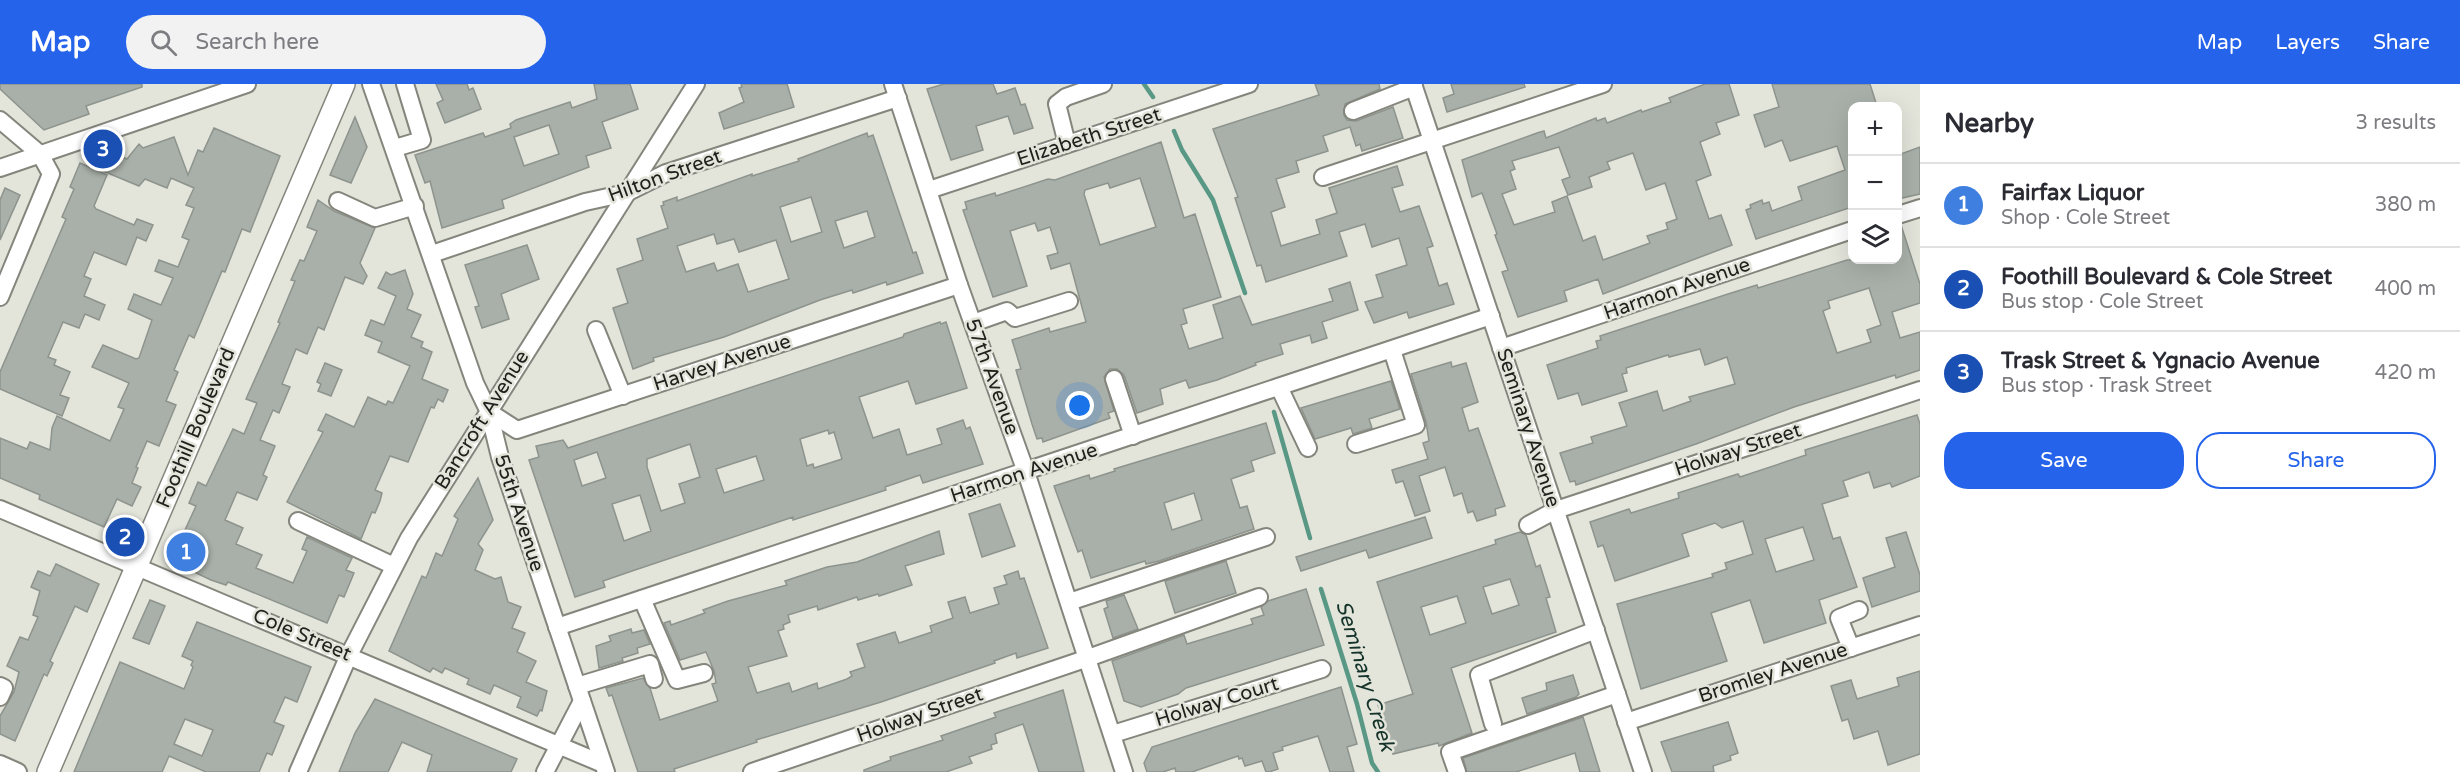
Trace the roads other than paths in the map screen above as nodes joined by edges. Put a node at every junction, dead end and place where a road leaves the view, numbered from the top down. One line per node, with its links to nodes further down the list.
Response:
1 (247, 84): 16 (street)
2 (344, 84): 50 (main road, Foothill Boulevard)
3 (371, 84): 15 (street, 55th Avenue)
4 (405, 84): 15 (street)
5 (696, 84): 20 (street, Bancroft Avenue)
6 (1103, 84): 14 (street)
7 (1249, 84): 14 (street, Elizabeth Street)
8 (1603, 84): 13 (street)
9 (1414, 86): 11 (street); 13 (street, Seminary Avenue)
10 (896, 91): 19 (street, 57th Avenue); 20 (street, Hilton Street)
11 (1353, 111)
12 (0, 120): 16 (street)
13 (1432, 140): 18 (street); 30 (street, Seminary Avenue)
14 (1067, 144): 19 (street, Elizabeth Street)
15 (394, 148): 22 (street, 55th Avenue)
16 (40, 154): 17 (street); 28 (street)
17 (0, 168)
18 (1323, 177)
19 (929, 190): 27 (street, 57th Avenue)
20 (626, 193): 26 (street, Hilton Street); 39 (street, Bancroft Avenue)
21 (338, 201): 22 (street)
22 (415, 206): 26 (street, 55th Avenue)
23 (1920, 208): 24 (street)
24 (1902, 214)
25 (1848, 231): 33 (street, Harmon Avenue)
26 (432, 254): 39 (street, 55th Avenue)
27 (959, 285): 31 (street, 57th Avenue); 38 (street, Harvey Avenue)
28 (0, 297)
29 (1069, 301): 31 (street)
30 (1491, 316): 33 (street, Seminary Avenue); 34 (street, Harmon Avenue)
31 (973, 323): 43 (street, 57th Avenue)
32 (597, 330): 38 (street)
33 (1502, 348): 45 (street, Seminary Avenue)
34 (1392, 350): 36 (street, Harmon Avenue); 41 (street)
35 (1114, 379): 40 (street)
36 (1279, 387): 40 (street, Harmon Avenue); 42 (street)
37 (1920, 390): 45 (street, Holway Street)
38 (622, 396): 39 (street, Harvey Avenue)
39 (489, 412): 49 (street, Bancroft Avenue); 56 (street, 55th Avenue)
40 (1133, 436): 43 (street, Harmon Avenue)
41 (1356, 444)
42 (1308, 448)
43 (1026, 472): 52 (street, Harmon Avenue); 53 (street, 57th Avenue)
44 (0, 509): 50 (street, Cole Street)
45 (1556, 510): 47 (street, Holway Street); 57 (street, Seminary Avenue)
46 (298, 520): 49 (street)
47 (1528, 525)
48 (1266, 537): 53 (street)
49 (394, 566): 59 (street, Bancroft Avenue)
50 (136, 567): 59 (street, Cole Street); 75 (main road, Foothill Boulevard)
51 (1259, 597): 60 (street, Holway Street)
52 (642, 598): 56 (street, Harmon Avenue); 62 (street)
53 (1069, 602): 60 (street, 57th Avenue)
54 (1859, 610): 58 (street)
55 (1920, 625): 58 (street, Bromley Avenue)
56 (557, 627): 65 (street, 55th Avenue)
57 (1596, 630): 66 (street, Seminary Avenue); 69 (street)
58 (1851, 648): 68 (street, Bromley Avenue)
59 (349, 655): 71 (street, Cole Street); 76 (street, Bancroft Avenue)
60 (1088, 658): 70 (street, 57th Avenue); 78 (street, Holway Street)
61 (1322, 669): 70 (street, Holway Court)
62 (704, 672)
63 (654, 680): 65 (street)
64 (0, 686): 67 (street)
65 (579, 694): 71 (street); 73 (street, 55th Avenue)
66 (1617, 694): 68 (street, Seminary Avenue); 80 (street)
67 (0, 697)
68 (1626, 722): 81 (street, Seminary Avenue)
69 (1493, 724)
70 (1113, 734): 79 (street, 57th Avenue)
71 (557, 743): 73 (street, Cole Street); 77 (street)
72 (0, 764): 74 (street)
73 (604, 768)
74 (18, 772)
75 (48, 772)
76 (298, 772)
77 (545, 772)
78 (752, 772)
79 (1124, 772)
80 (1457, 772)
81 (1643, 772)

